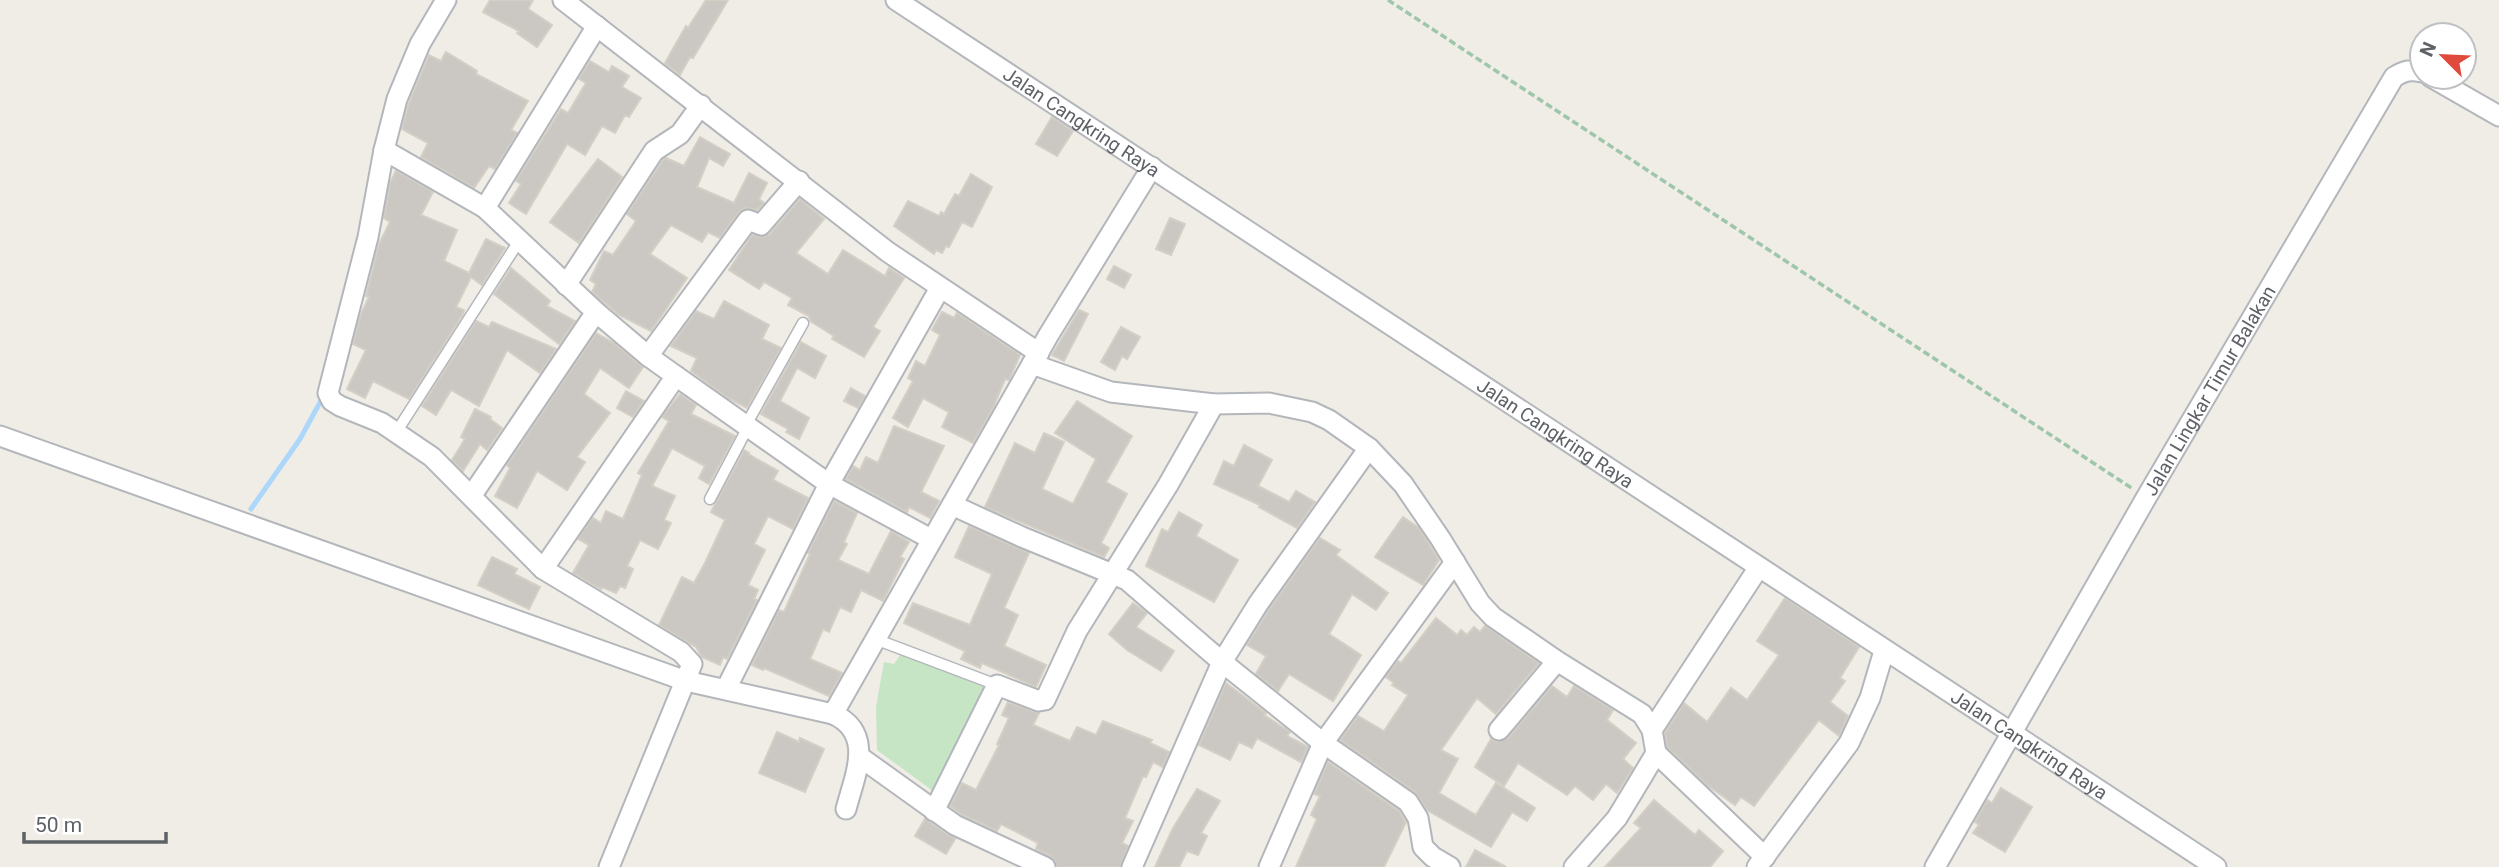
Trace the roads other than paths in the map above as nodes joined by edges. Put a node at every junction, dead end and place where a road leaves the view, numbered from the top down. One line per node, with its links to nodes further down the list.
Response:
1 (446, 0): 9 (street)
2 (564, 0): 4 (street)
3 (896, 0): 10 (street, Jalan Cangkring Raya)
4 (597, 26): 7 (street); 12 (street)
5 (2408, 71): 45 (street, Jalan Lingkar Timur Balakan)
6 (2455, 91): 8 (street)
7 (701, 104): 11 (street); 14 (street)
8 (2499, 116)
9 (384, 150): 12 (street); 23 (street)
10 (1152, 167): 19 (street); 32 (street, Jalan Cangkring Raya)
11 (799, 181): 15 (street); 18 (street)
12 (485, 208): 13 (street)
13 (519, 240): 14 (street); 23 (lane)
14 (566, 285): 16 (street)
15 (940, 288): 19 (street); 26 (street)
16 (596, 312): 18 (street); 27 (street)
17 (803, 323): 22 (lane)
18 (648, 356): 20 (street)
19 (1035, 359): 21 (street); 29 (street)
20 (676, 376): 22 (street); 33 (street)
21 (1214, 404): 25 (street); 34 (street)
22 (747, 426): 26 (street); 28 (lane)
23 (397, 431): 27 (street)
24 (0, 436): 39 (street)
25 (1369, 448): 31 (street); 38 (street)
26 (829, 484): 30 (street); 41 (street)
27 (472, 495): 33 (street)
28 (710, 499)
29 (952, 505): 30 (street); 34 (street)
30 (931, 539): 35 (street)
31 (1455, 562): 37 (street); 46 (street)
32 (1759, 567): 36 (street, Jalan Cangkring Raya); 44 (street)
33 (543, 569): 39 (street)
34 (1111, 573): 38 (street); 40 (street)
35 (875, 639): 40 (lane); 42 (street)
36 (1884, 651): 45 (street, Jalan Cangkring Raya); 51 (street)
37 (1558, 661): 43 (street); 44 (street)
38 (1222, 662): 46 (street); 54 (street)
39 (686, 681): 41 (street); 52 (street)
40 (997, 685): 50 (street)
41 (726, 690): 42 (street)
42 (833, 714): 48 (street)
43 (1499, 730)
44 (1652, 730): 47 (street)
45 (2013, 734): 58 (street, Jalan Lingkar Timur Balakan); 59 (street, Jalan Cangkring Raya)
46 (1323, 743): 55 (street); 56 (street)
47 (1656, 753): 51 (street); 57 (street)
48 (860, 757): 49 (street); 50 (street)
49 (846, 809)
50 (934, 811): 53 (street)
51 (1761, 862)
52 (609, 867)
53 (1045, 867)
54 (1132, 867)
55 (1269, 867)
56 (1450, 867)
57 (1574, 867)
58 (1935, 867)
59 (2216, 867)

